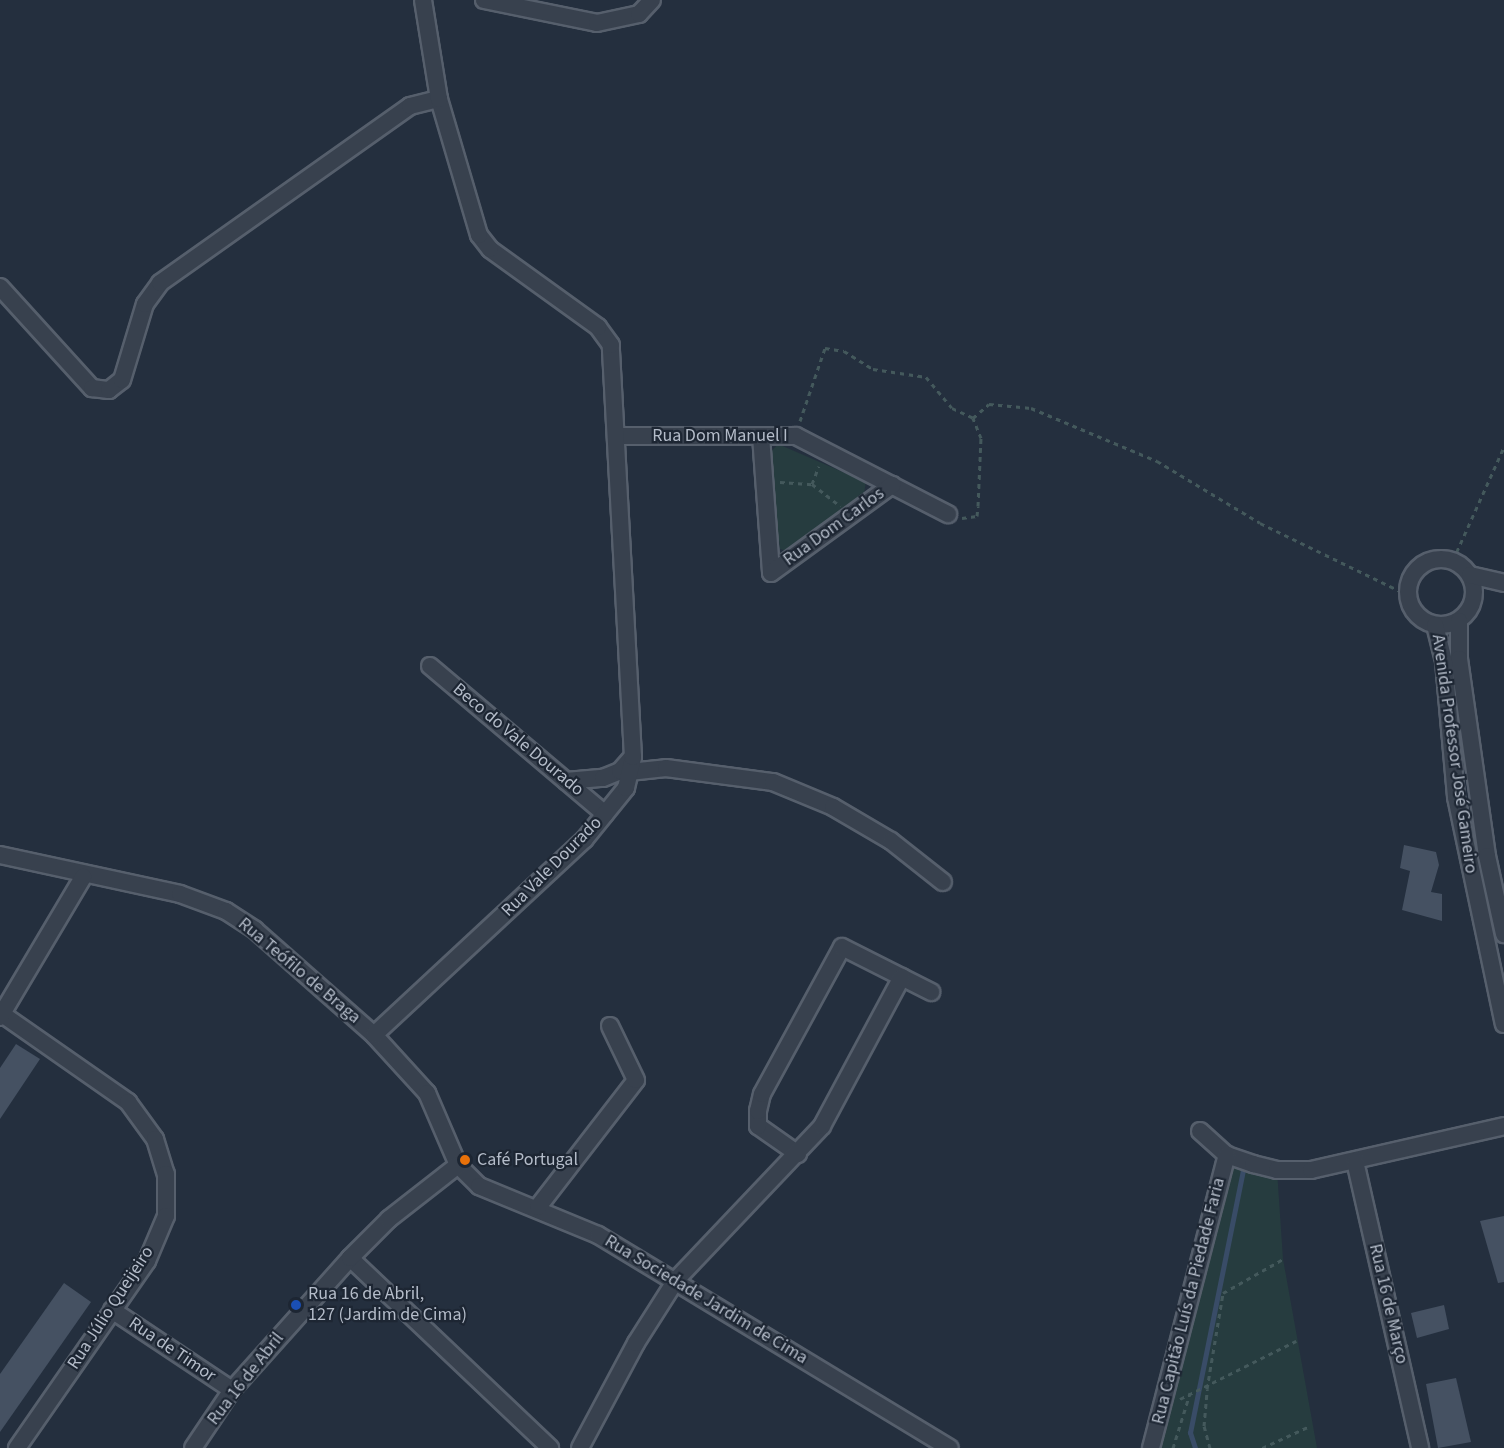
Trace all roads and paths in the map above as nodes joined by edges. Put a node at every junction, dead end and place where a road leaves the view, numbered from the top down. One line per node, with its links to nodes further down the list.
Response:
1 (423, 0): 4 (street, Rua Vale Dourado)
2 (484, 0): 3 (street)
3 (652, 0)
4 (439, 99): 5 (street); 7 (street, Rua Vale Dourado)
5 (0, 287)
6 (973, 417): 9 (path); 16 (path); 20 (path)
7 (618, 436): 8 (street, Rua Dom Manuel I); 25 (street, Rua Vale Dourado)
8 (761, 436): 9 (street, Rua Dom Manuel I); 14 (street, Rua Dom Carlos)
9 (792, 436): 14 (street, Rua Dom Manuel I)
10 (1504, 447): 17 (path)
11 (821, 462): 13 (path)
12 (773, 484): 13 (path)
13 (812, 484): 15 (path)
14 (892, 485): 16 (street, Rua Dom Manuel I)
15 (846, 511)
16 (948, 514)
17 (1453, 560): 18 (street); 20 (street)
18 (1470, 575): 19 (street); 21 (street)
19 (1504, 584): 21 (street)
20 (1408, 595): 23 (street, Avenida Professor José Gameiro)
21 (1473, 601): 22 (street, Avenida Professor José Gameiro)
22 (1459, 621): 23 (street, Avenida Professor José Gameiro); 31 (street, Avenida Professor José Gameiro)
23 (1435, 625): 35 (street, Avenida Professor José Gameiro)
24 (430, 666): 26 (street, Beco do Vale Dourado)
25 (631, 764): 26 (street); 27 (street, Rua Vale Dourado); 30 (street)
26 (566, 781): 27 (street, Beco do Vale Dourado)
27 (605, 814): 37 (street, Rua Vale Dourado)
28 (0, 855): 29 (street, Rua Teófilo de Braga)
29 (83, 877): 34 (street); 37 (street, Rua Teófilo de Braga)
30 (943, 882)
31 (1504, 934)
32 (902, 976): 33 (street); 40 (street); 40 (street)
33 (931, 992)
34 (1, 1015): 48 (street, Rua Júlio Queijeiro)
35 (1504, 1024)
36 (610, 1026): 44 (street)
37 (374, 1035): 43 (street, Rua Teófilo de Braga)
38 (1504, 1126): 42 (street)
39 (1200, 1131): 41 (street)
40 (798, 1154): 47 (street)
41 (1227, 1155): 42 (street); 58 (street, Rua Capitão Luís da Piedade Faria)
42 (1355, 1161): 62 (street, Rua 16 de Março)
43 (458, 1165): 44 (street, Rua Sociedade Jardim de Cima); 45 (street, Rua 16 de Abril)
44 (538, 1207): 47 (street, Rua Sociedade Jardim de Cima)
45 (350, 1258): 51 (street, Rua 16 de Abril); 55 (street)
46 (1283, 1259): 50 (path)
47 (676, 1280): 56 (street); 57 (street, Rua Sociedade Jardim de Cima)
48 (112, 1310): 51 (street, Rua de Timor); 53 (street, Rua Júlio Queijeiro)
49 (1296, 1341): 50 (path)
50 (1207, 1389): 59 (path); 60 (path)
51 (232, 1390): 54 (street, Rua 16 de Abril)
52 (1310, 1426): 61 (path)
53 (17, 1448)
54 (193, 1448)
55 (549, 1448)
56 (580, 1448)
57 (950, 1448)
58 (1151, 1448)
59 (1173, 1448)
60 (1210, 1448)
61 (1262, 1448)
62 (1420, 1448)

